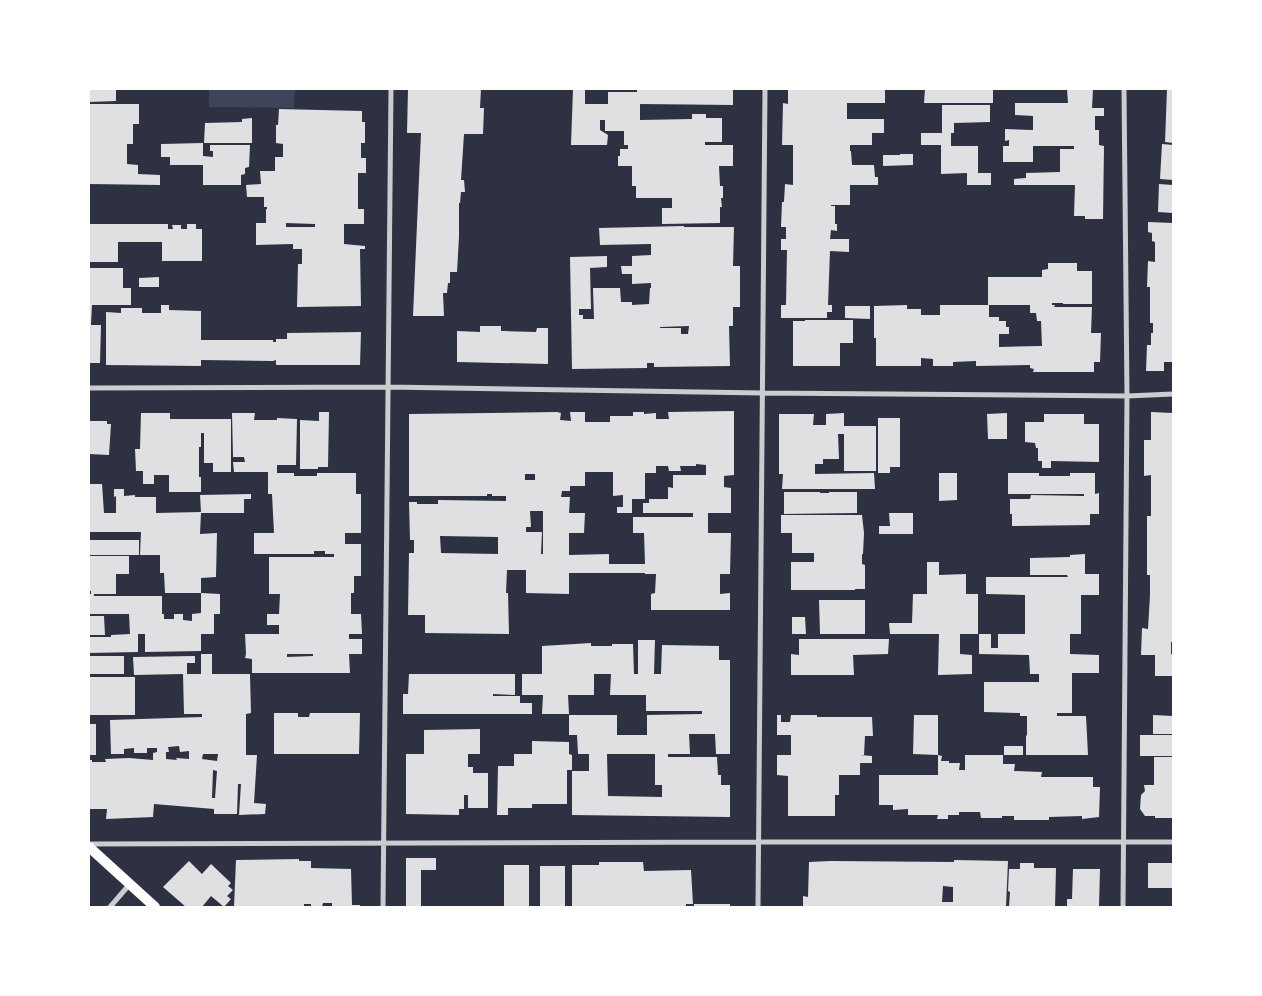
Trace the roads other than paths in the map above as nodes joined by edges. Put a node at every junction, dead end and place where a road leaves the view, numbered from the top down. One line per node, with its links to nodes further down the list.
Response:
1 (391, 89): 4 (street)
2 (765, 89): 6 (street)
3 (1124, 89): 8 (street)
4 (388, 387): 5 (street); 6 (street); 11 (street)
5 (89, 388)
6 (762, 393): 8 (street); 9 (street)
7 (1173, 394): 8 (street)
8 (1127, 396): 12 (street)
9 (759, 842): 11 (street); 12 (street); 18 (street)
10 (1173, 842): 12 (street)
11 (384, 843): 13 (street); 17 (street)
12 (1124, 843): 19 (street)
13 (89, 846): 14 (main road)
14 (129, 885): 15 (street); 16 (main road)
15 (110, 907)
16 (155, 907)
17 (384, 907)
18 (758, 907)
19 (1123, 907)

